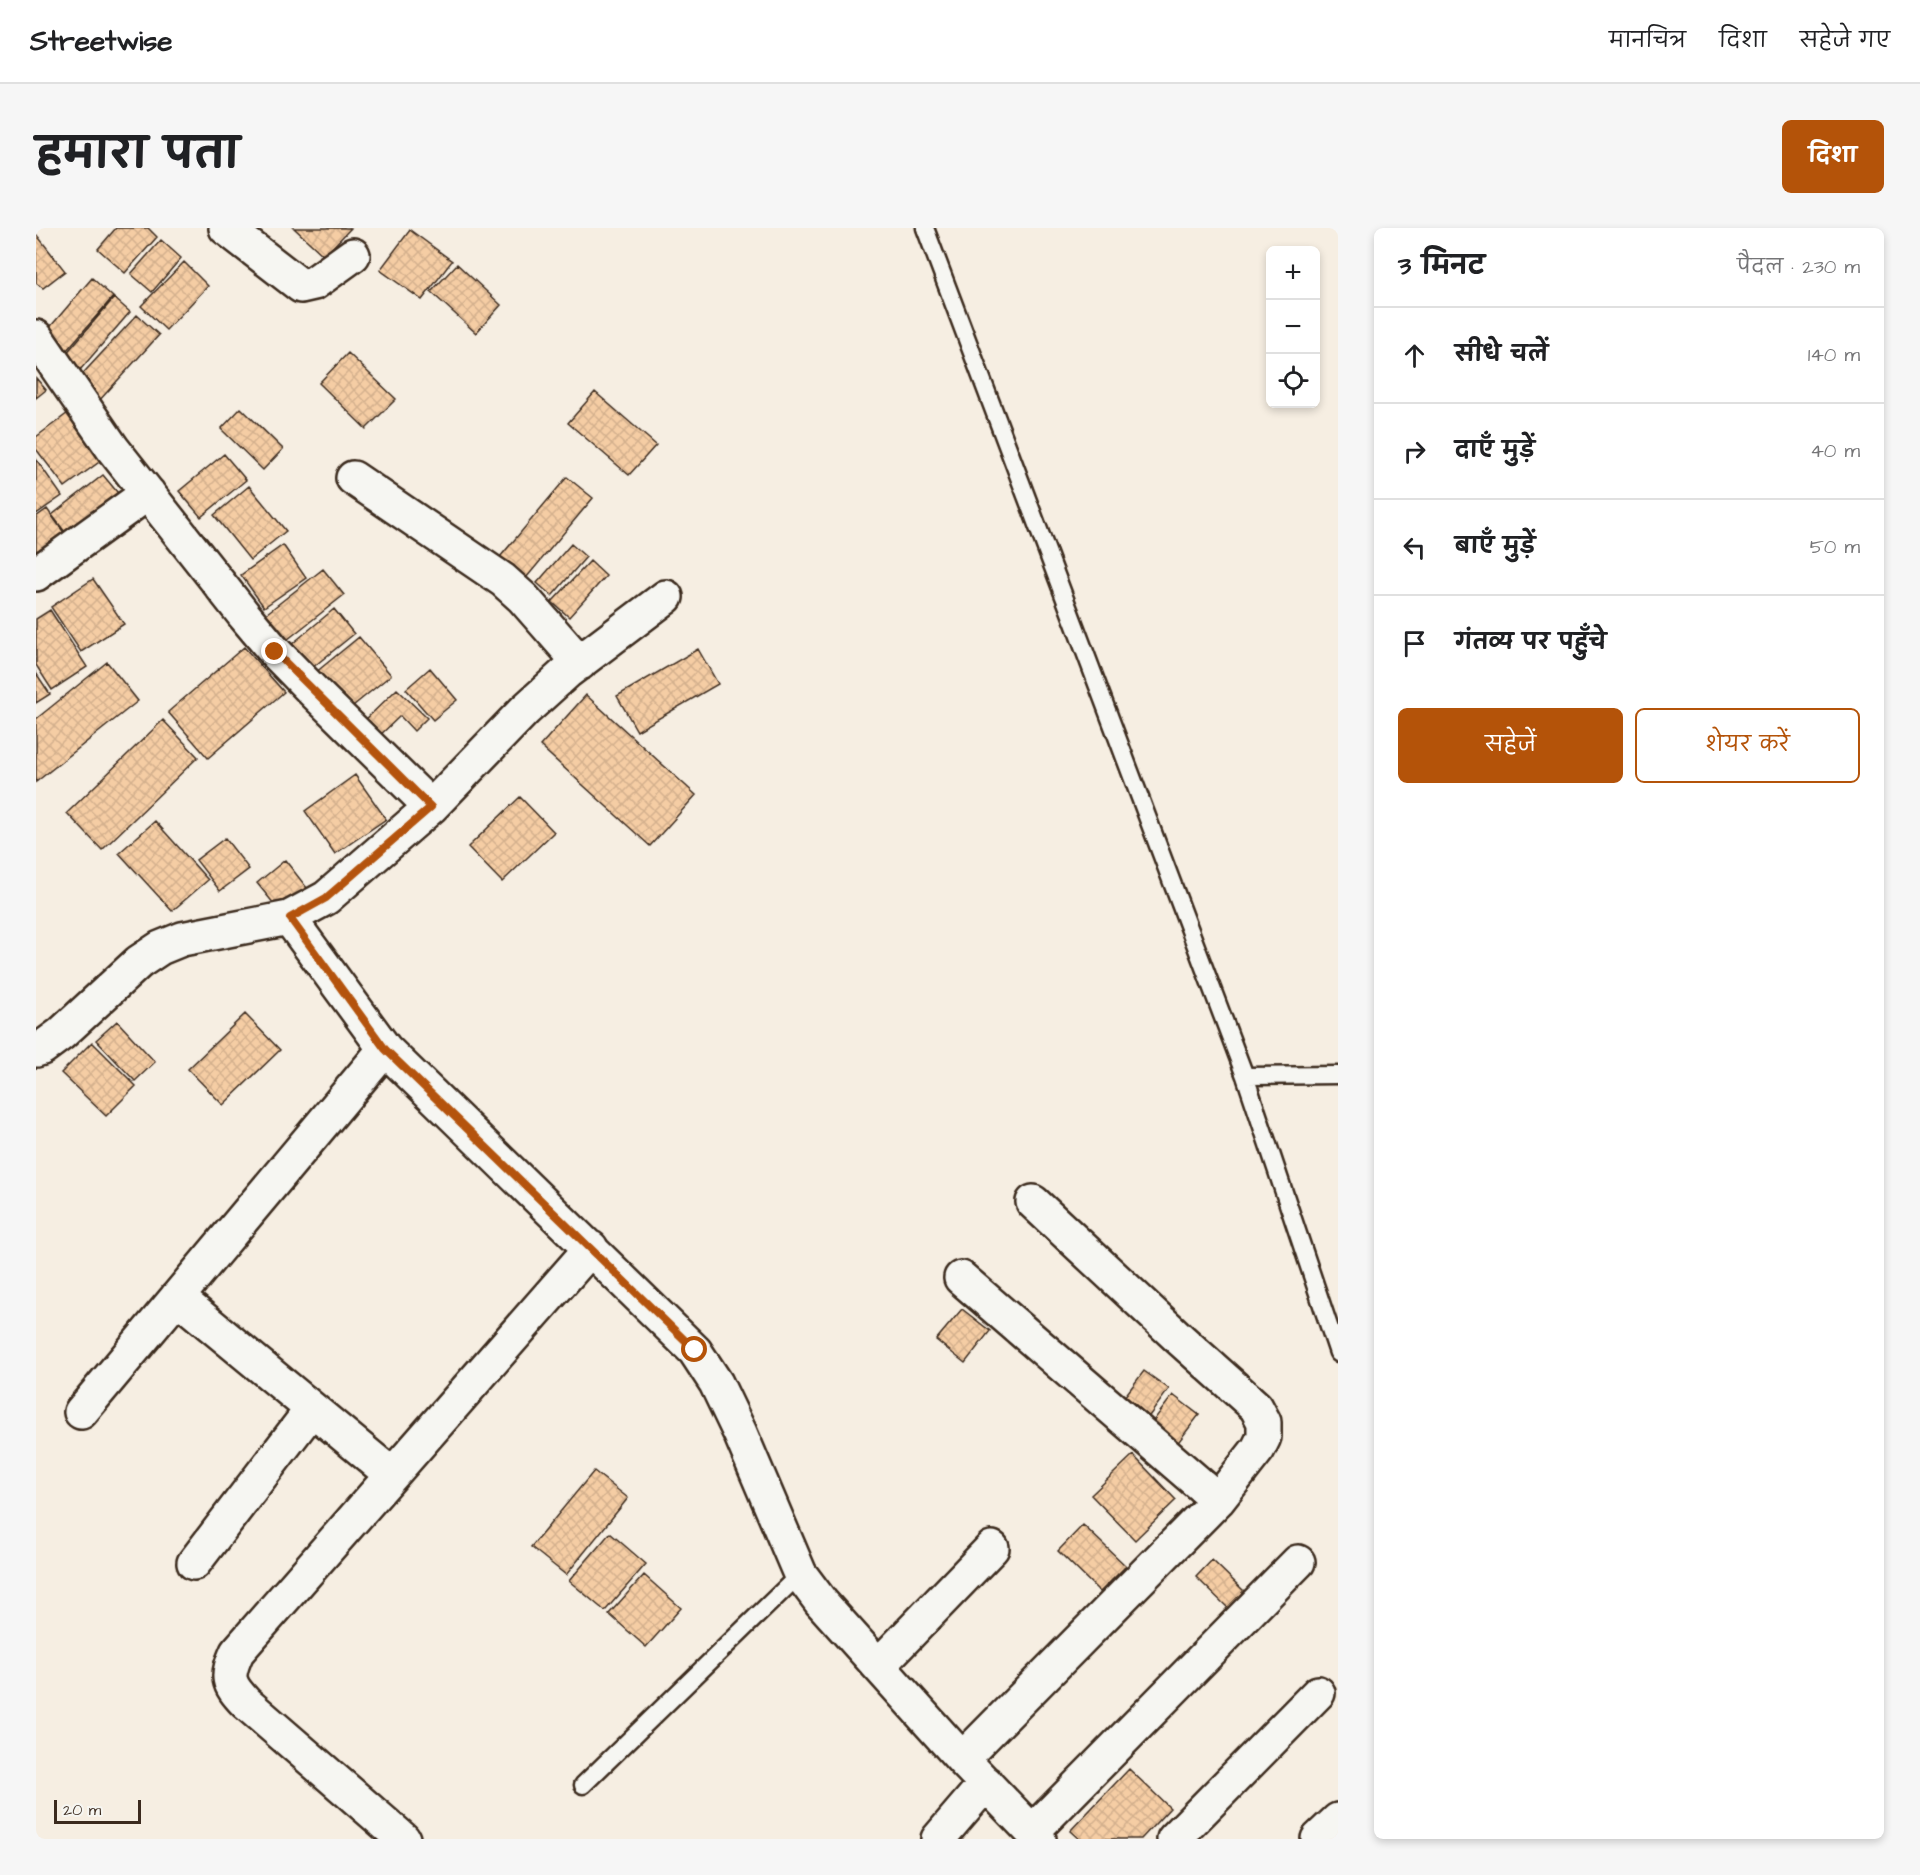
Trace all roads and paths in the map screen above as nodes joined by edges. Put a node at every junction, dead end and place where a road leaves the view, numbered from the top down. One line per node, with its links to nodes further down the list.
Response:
1 (226, 228): 3 (street)
2 (925, 228): 15 (lane)
3 (353, 255)
4 (36, 337): 6 (street)
5 (353, 478): 9 (street)
6 (148, 493): 7 (street); 10 (street)
7 (36, 574)
8 (666, 597): 9 (street)
9 (580, 663): 10 (street)
10 (431, 807): 11 (street)
11 (290, 918): 12 (street); 13 (street)
12 (385, 1049): 17 (street); 19 (street)
13 (36, 1050)
14 (1338, 1075): 15 (lane)
15 (1245, 1076): 20 (lane)
16 (1033, 1202): 24 (street)
17 (591, 1248): 23 (street); 28 (street)
18 (961, 1278): 24 (street)
19 (177, 1298): 21 (street); 22 (street)
20 (1338, 1353)
21 (312, 1409): 23 (street); 27 (street)
22 (81, 1412)
23 (392, 1476): 36 (street)
24 (1218, 1500): 31 (street)
25 (992, 1548): 29 (street)
26 (1298, 1562): 35 (street)
27 (194, 1563)
28 (800, 1574): 29 (street); 33 (lane)
29 (879, 1665): 31 (street)
30 (1318, 1693): 38 (street)
31 (962, 1759): 32 (street)
32 (986, 1783): 35 (street); 37 (street)
33 (583, 1785)
34 (1338, 1821): 39 (street)
35 (1035, 1835)
36 (403, 1839)
37 (938, 1839)
38 (1174, 1839)
39 (1318, 1839)

